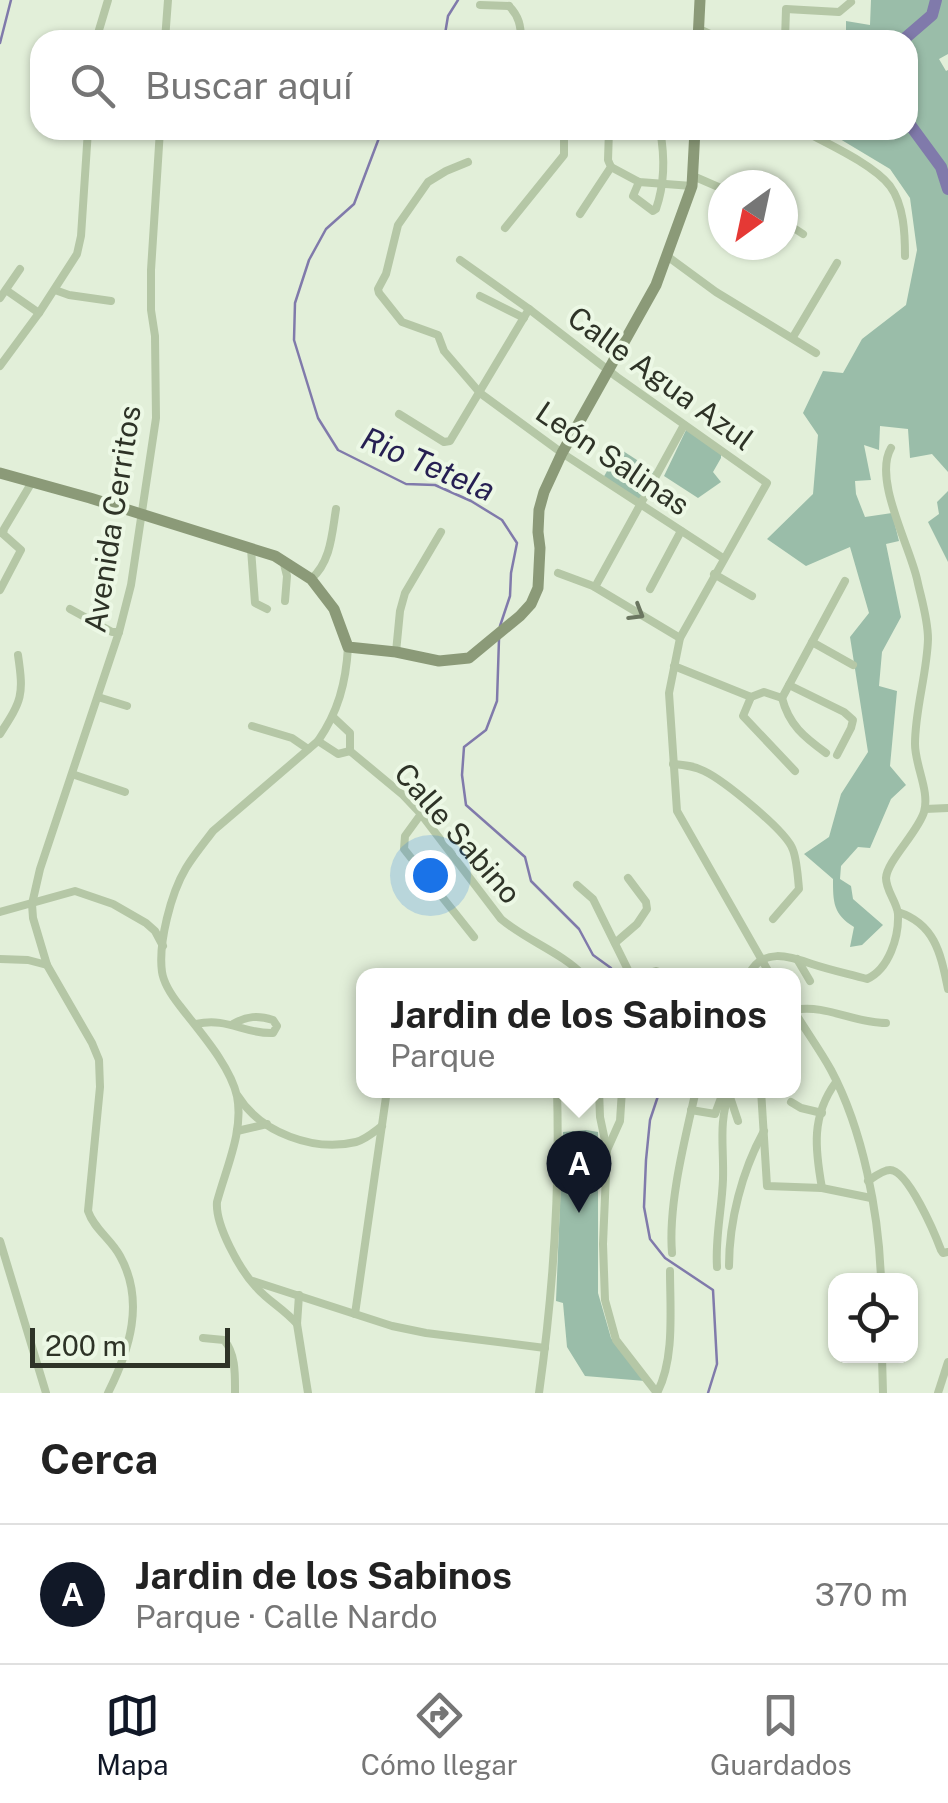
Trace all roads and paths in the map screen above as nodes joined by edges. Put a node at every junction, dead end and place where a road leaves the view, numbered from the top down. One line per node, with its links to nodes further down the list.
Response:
1 (108, 0): 7 (street)
2 (168, 0): 8 (street)
3 (700, 0): 10 (street)
4 (851, 2): 11 (street)
5 (511, 3): 6 (street); 9 (street)
6 (480, 5)
7 (99, 30)
8 (166, 30)
9 (521, 30)
10 (699, 30)
11 (785, 30)
12 (87, 140): 34 (street)
13 (159, 140): 53 (street, Avenida Cerritos)
14 (564, 140): 26 (street)
15 (608, 140): 20 (street)
16 (662, 140): 23 (street)
17 (695, 140): 21 (street)
18 (821, 140): 30 (street)
19 (468, 162): 44 (street, León Salinas)
20 (610, 166): 22 (street); 25 (street)
21 (693, 181): 23 (street); 24 (street); 29 (street)
22 (639, 182): 23 (street); 23 (street)
23 (663, 185)
24 (708, 185)
25 (580, 214)
26 (505, 228)
27 (798, 231): 28 (street)
28 (803, 234)
29 (667, 256): 40 (street); 43 (street)
30 (906, 256)
31 (460, 260): 39 (street)
32 (837, 262): 40 (street)
33 (20, 269): 35 (street)
34 (55, 290): 37 (street); 38 (street)
35 (3, 294): 38 (street)
36 (480, 296): 39 (street)
37 (110, 301)
38 (39, 313): 42 (street)
39 (527, 314): 43 (street, Calle Agua Azul); 44 (street)
40 (793, 337): 41 (street)
41 (816, 352)
42 (0, 366)
43 (608, 370): 46 (street, Calle Agua Azul); 48 (street)
44 (480, 393): 45 (street); 48 (street, León Salinas)
45 (398, 414)
46 (684, 425): 51 (street); 57 (street, Calle Agua Azul)
47 (890, 448): 96 (street)
48 (562, 453): 51 (street, León Salinas); 74 (street)
49 (0, 473): 50 (street)
50 (32, 482): 53 (street); 65 (street)
51 (641, 506): 54 (street, León Salinas); 63 (street)
52 (336, 509): 61 (street)
53 (142, 515): 56 (street); 70 (street, Avenida Cerritos)
54 (681, 531): 57 (street, León Salinas); 64 (street)
55 (441, 532): 74 (street)
56 (251, 548): 58 (street); 68 (street)
57 (723, 558): 60 (street)
58 (283, 560): 61 (street); 67 (street)
59 (558, 573): 63 (street)
60 (714, 574): 66 (street); 71 (street)
61 (311, 579): 73 (street)
62 (845, 580): 72 (street)
63 (595, 587): 71 (street, one-way to 71)
64 (650, 589)
65 (0, 590)
66 (752, 596)
67 (285, 601)
68 (266, 609)
69 (70, 610): 70 (street)
70 (119, 632): 80 (street, Avenida Cerritos)
71 (680, 638): 77 (street)
72 (812, 642): 76 (street); 78 (street)
73 (348, 647): 74 (street); 83 (street)
74 (396, 652)
75 (18, 655): 85 (street)
76 (852, 665)
77 (674, 666): 79 (street); 91 (street)
78 (789, 685): 81 (street); 90 (street)
79 (751, 697): 81 (street); 92 (street)
80 (98, 698): 82 (street); 93 (street, Avenida Cerritos)
81 (782, 698): 89 (street)
82 (127, 706)
83 (333, 717): 86 (street); 88 (street, Calle Sabino)
84 (252, 726): 87 (street)
85 (0, 734)
86 (318, 741): 87 (street); 88 (street, Calle Sabino)
87 (308, 749): 101 (street)
88 (350, 750): 97 (street, Calle Sabino)
89 (826, 753)
90 (837, 754)
91 (674, 764): 104 (street); 112 (street)
92 (795, 771)
93 (72, 774): 94 (street); 100 (street, Avenida Cerritos)
94 (125, 792)
95 (948, 808): 96 (street)
96 (925, 809): 103 (street)
97 (421, 814): 106 (street); 114 (street, Calle Sabino)
98 (628, 878): 107 (street)
99 (577, 885): 107 (street)
100 (32, 904): 102 (street); 105 (street); 113 (street)
101 (170, 910): 105 (street); 108 (street)
102 (0, 912)
103 (898, 912): 109 (street); 110 (street)
104 (772, 919)
105 (146, 923): 108 (street)
106 (474, 936)
107 (615, 943): 115 (street)
108 (162, 946): 123 (street)
109 (943, 946): 119 (street)
110 (797, 958): 112 (street); 118 (street)
111 (0, 959): 113 (street)
112 (762, 961): 116 (street); 117 (street)
113 (47, 965): 167 (street)
114 (575, 968)
115 (629, 968)
116 (752, 968)
117 (766, 968)
118 (810, 980)
119 (948, 989)
120 (801, 1010): 122 (street)
121 (801, 1021): 125 (street)
122 (886, 1023)
123 (196, 1024): 124 (street); 126 (street)
124 (233, 1024): 124 (street)
125 (836, 1082): 138 (street); 147 (street)
126 (237, 1094): 140 (street); 143 (street)
127 (386, 1098): 141 (street)
128 (556, 1098): 162 (street)
129 (599, 1098): 145 (street)
130 (621, 1098): 145 (street)
131 (694, 1098): 137 (street)
132 (724, 1098): 137 (street)
133 (726, 1098): 154 (street)
134 (729, 1098): 139 (street)
135 (762, 1098): 142 (street)
136 (791, 1102): 138 (street)
137 (691, 1110): 152 (street)
138 (822, 1112): 148 (street)
139 (738, 1121)
140 (267, 1124): 143 (street); 144 (street)
141 (382, 1126): 144 (street); 146 (street)
142 (765, 1130): 148 (street); 153 (street)
143 (237, 1131): 157 (street)
144 (360, 1141): 146 (street)
145 (607, 1150): 171 (street)
146 (378, 1155): 159 (street)
147 (868, 1180): 149 (street); 151 (street)
148 (822, 1188): 149 (street)
149 (871, 1198): 156 (street)
150 (0, 1241): 166 (street)
151 (948, 1252)
152 (672, 1253)
153 (730, 1266)
154 (716, 1268)
155 (670, 1272): 171 (street)
156 (881, 1273)
157 (252, 1281): 158 (street); 160 (street)
158 (299, 1295): 159 (street); 160 (street)
159 (355, 1314): 162 (street)
160 (298, 1324): 169 (street)
161 (203, 1338): 168 (street)
162 (545, 1348): 170 (street)
163 (948, 1362): 165 (street)
164 (882, 1363): 172 (street)
165 (947, 1374): 173 (street)
166 (46, 1393)
167 (108, 1393)
168 (234, 1393)
169 (308, 1393)
170 (539, 1393)
171 (658, 1393)
172 (883, 1393)
173 (938, 1393)

